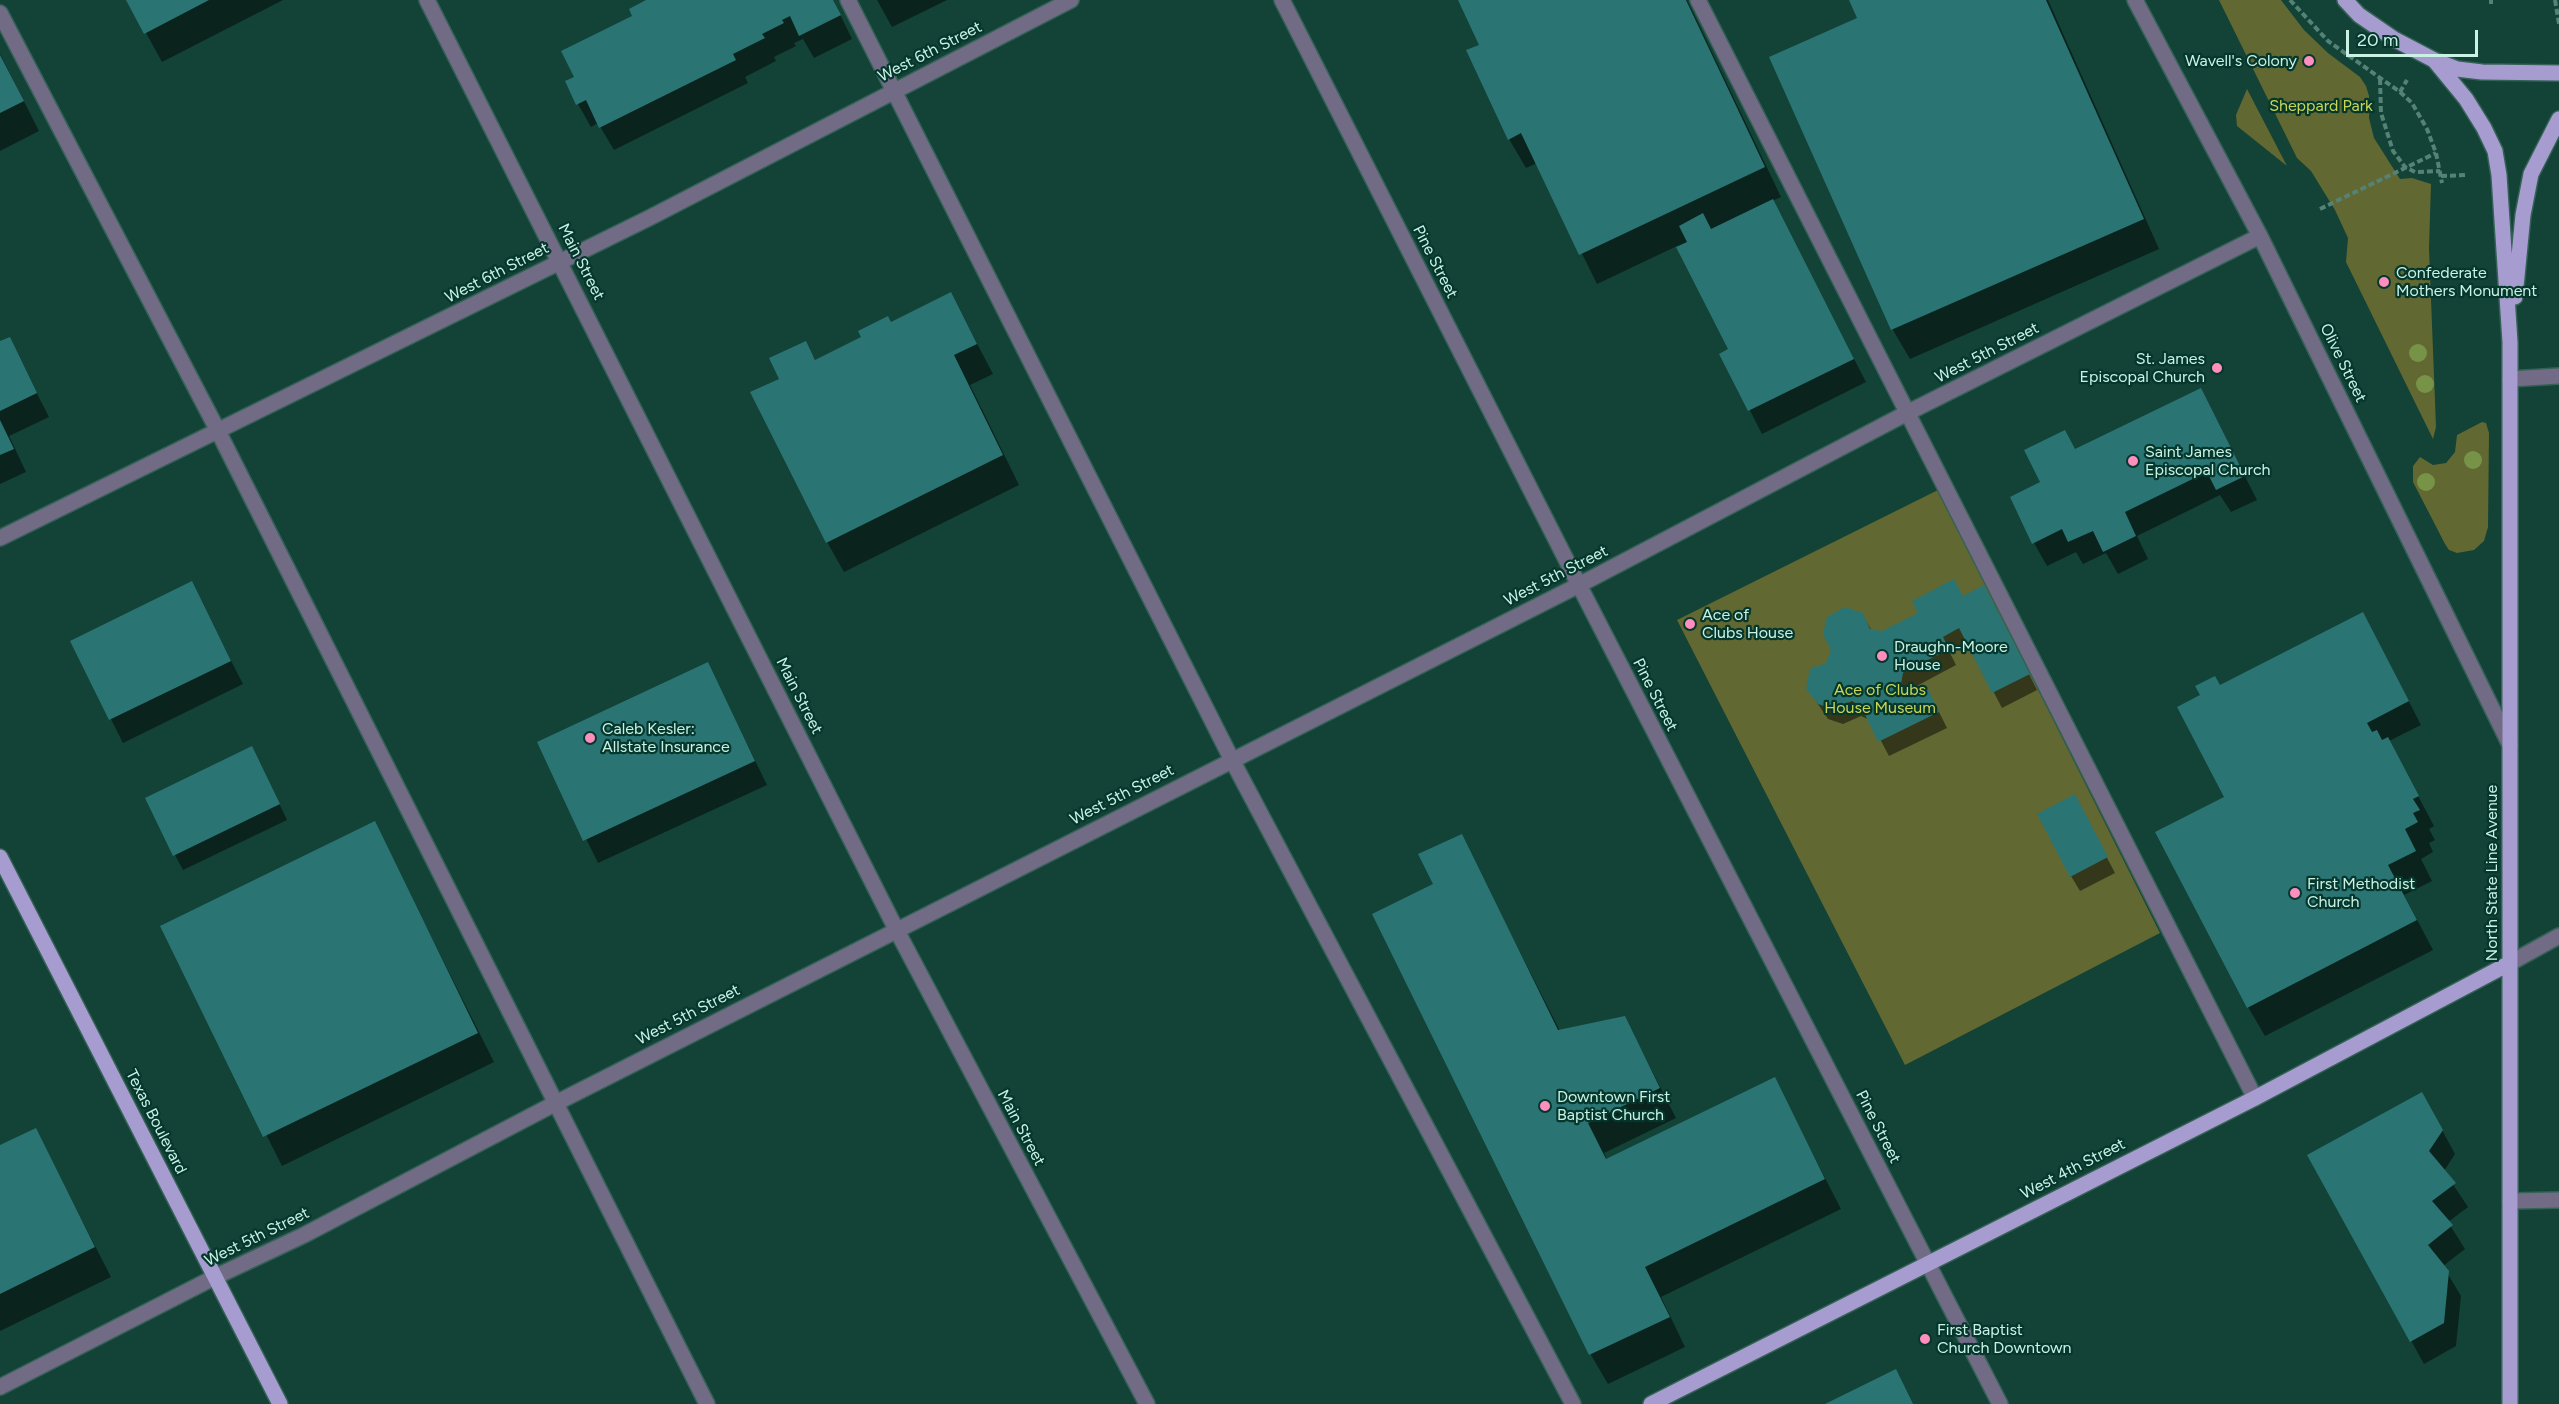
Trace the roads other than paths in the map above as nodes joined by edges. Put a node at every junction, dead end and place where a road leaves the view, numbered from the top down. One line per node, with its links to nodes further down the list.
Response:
1 (427, 0): 14 (street, Main Street)
2 (848, 0): 11 (street)
3 (1071, 0): 11 (street, West 6th Street)
4 (1282, 0): 21 (street, Pine Street)
5 (1698, 0): 18 (street)
6 (2134, 0): 13 (street, Olive Street)
7 (2345, 0): 9 (main road, North State Line Avenue)
8 (0, 12): 19 (street)
9 (2434, 60): 10 (main road); 15 (main road, North State Line Avenue)
10 (2559, 73)
11 (894, 90): 14 (street, West 6th Street); 23 (street)
12 (2559, 119): 15 (main road, North State Line Avenue)
13 (2260, 236): 18 (street, West 5th Street); 22 (street, Olive Street)
14 (561, 261): 19 (street, West 6th Street); 25 (street, Main Street)
15 (2510, 342): 17 (main road, North State Line Avenue)
16 (2559, 376): 17 (street)
17 (2510, 379): 22 (main road, North State Line Avenue)
18 (1907, 413): 21 (street, West 5th Street); 28 (street)
19 (217, 429): 20 (street, West 6th Street); 29 (street)
20 (0, 538)
21 (1579, 585): 23 (street, West 5th Street); 32 (street, Pine Street)
22 (2510, 745): 27 (main road, North State Line Avenue)
23 (1232, 760): 25 (street, West 5th Street); 38 (street)
24 (0, 857): 33 (main road, Texas Boulevard)
25 (896, 930): 29 (street, West 5th Street); 37 (street, Main Street)
26 (2559, 936): 27 (street)
27 (2510, 963): 28 (main road, West 4th Street); 31 (main road, North State Line Avenue)
28 (2255, 1098): 32 (main road, West 4th Street)
29 (556, 1103): 33 (street, West 5th Street); 36 (street)
30 (2559, 1200): 31 (street)
31 (2510, 1201): 41 (main road, North State Line Avenue)
32 (1928, 1263): 39 (main road, West 4th Street); 40 (street, Pine Street)
33 (215, 1276): 34 (street, West 5th Street); 35 (main road, Texas Boulevard)
34 (0, 1387)
35 (280, 1404)
36 (707, 1404)
37 (1147, 1404)
38 (1573, 1404)
39 (1651, 1404)
40 (2000, 1404)
41 (2510, 1404)

